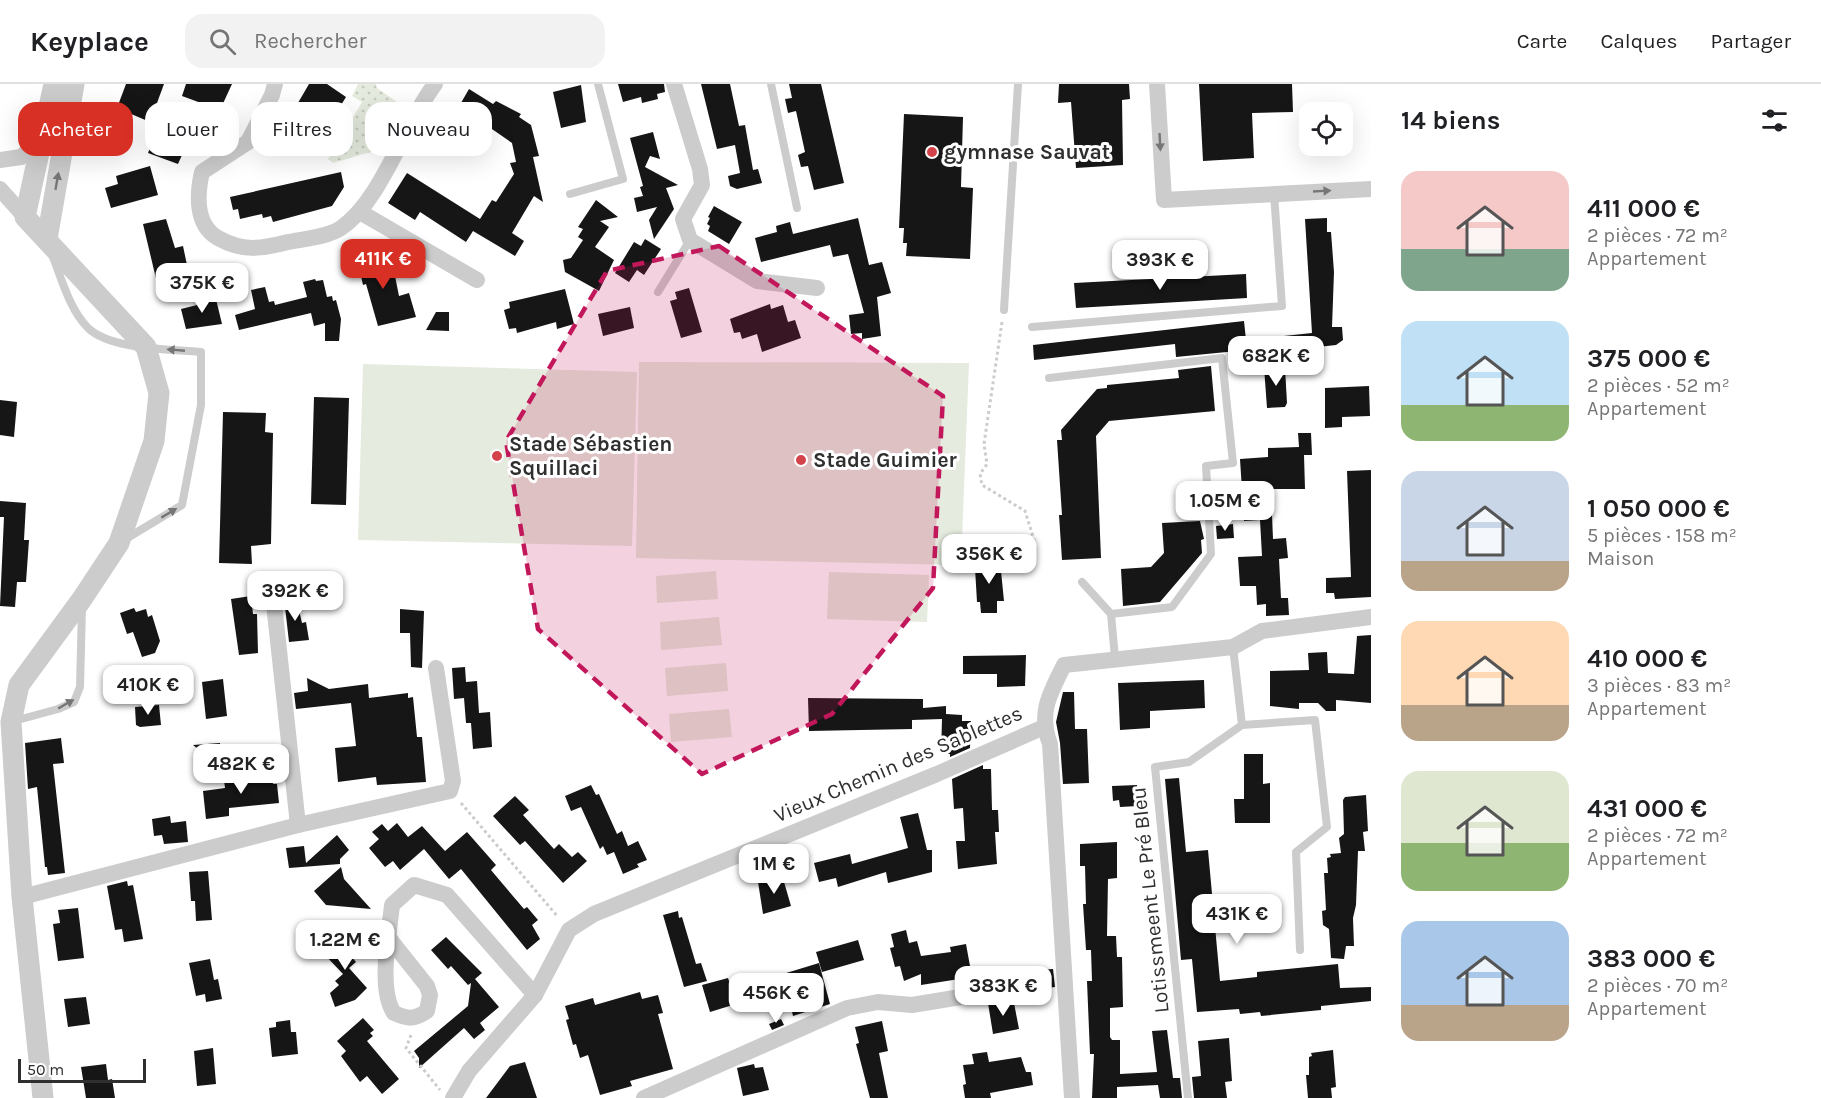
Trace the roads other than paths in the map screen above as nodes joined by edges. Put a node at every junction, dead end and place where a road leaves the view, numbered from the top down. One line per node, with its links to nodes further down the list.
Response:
1 (54, 84): 10 (street)
2 (74, 84): 23 (street, one-way to 2)
3 (275, 84): 11 (street)
4 (435, 84): 21 (street)
5 (598, 84): 18 (lane)
6 (674, 84): 24 (street)
7 (771, 84): 20 (lane)
8 (1018, 84): 28 (lane)
9 (1157, 84): 19 (street, one-way to 19)
10 (51, 102)
11 (239, 146)
12 (22, 156): 15 (street)
13 (40, 156): 22 (street)
14 (224, 156): 21 (street)
15 (0, 160)
16 (0, 189): 22 (street)
17 (1371, 189): 19 (street, one-way to 17)
18 (570, 194)
19 (1274, 194): 29 (lane)
20 (797, 208)
21 (360, 212): 25 (street)
22 (25, 217): 23 (street)
23 (47, 239): 30 (street); 30 (lane)
24 (690, 240): 26 (street); 27 (lane)
25 (477, 280)
26 (817, 288)
27 (658, 292)
28 (1004, 310)
29 (1032, 327)
30 (146, 347): 32 (street); 32 (lane, one-way to 30)
31 (1049, 378): 36 (lane)
32 (118, 543): 35 (street)
33 (1082, 582): 36 (lane)
34 (273, 595): 44 (street)
35 (82, 599): 41 (street); 41 (lane, one-way to 35)
36 (1111, 614): 39 (lane)
37 (1371, 617): 38 (street)
38 (1233, 647): 39 (street); 42 (lane)
39 (1115, 658): 43 (street, Vieux Chemin des Sablettes)
40 (436, 668): 44 (street)
41 (11, 722): 45 (street)
42 (1242, 725): 47 (lane); 54 (lane, Lotissmeent Le Pré Bleu)
43 (1044, 727): 49 (street, Vieux Chemin des Sablettes); 53 (street)
44 (298, 825): 45 (street)
45 (22, 897): 50 (street)
46 (388, 937): 46 (street); 49 (street)
47 (1300, 950)
48 (991, 992): 52 (street)
49 (535, 995): 51 (street, Vieux Chemin des Sablettes)
50 (43, 1098)
51 (453, 1098)
52 (644, 1098)
53 (1072, 1098)
54 (1188, 1098)

